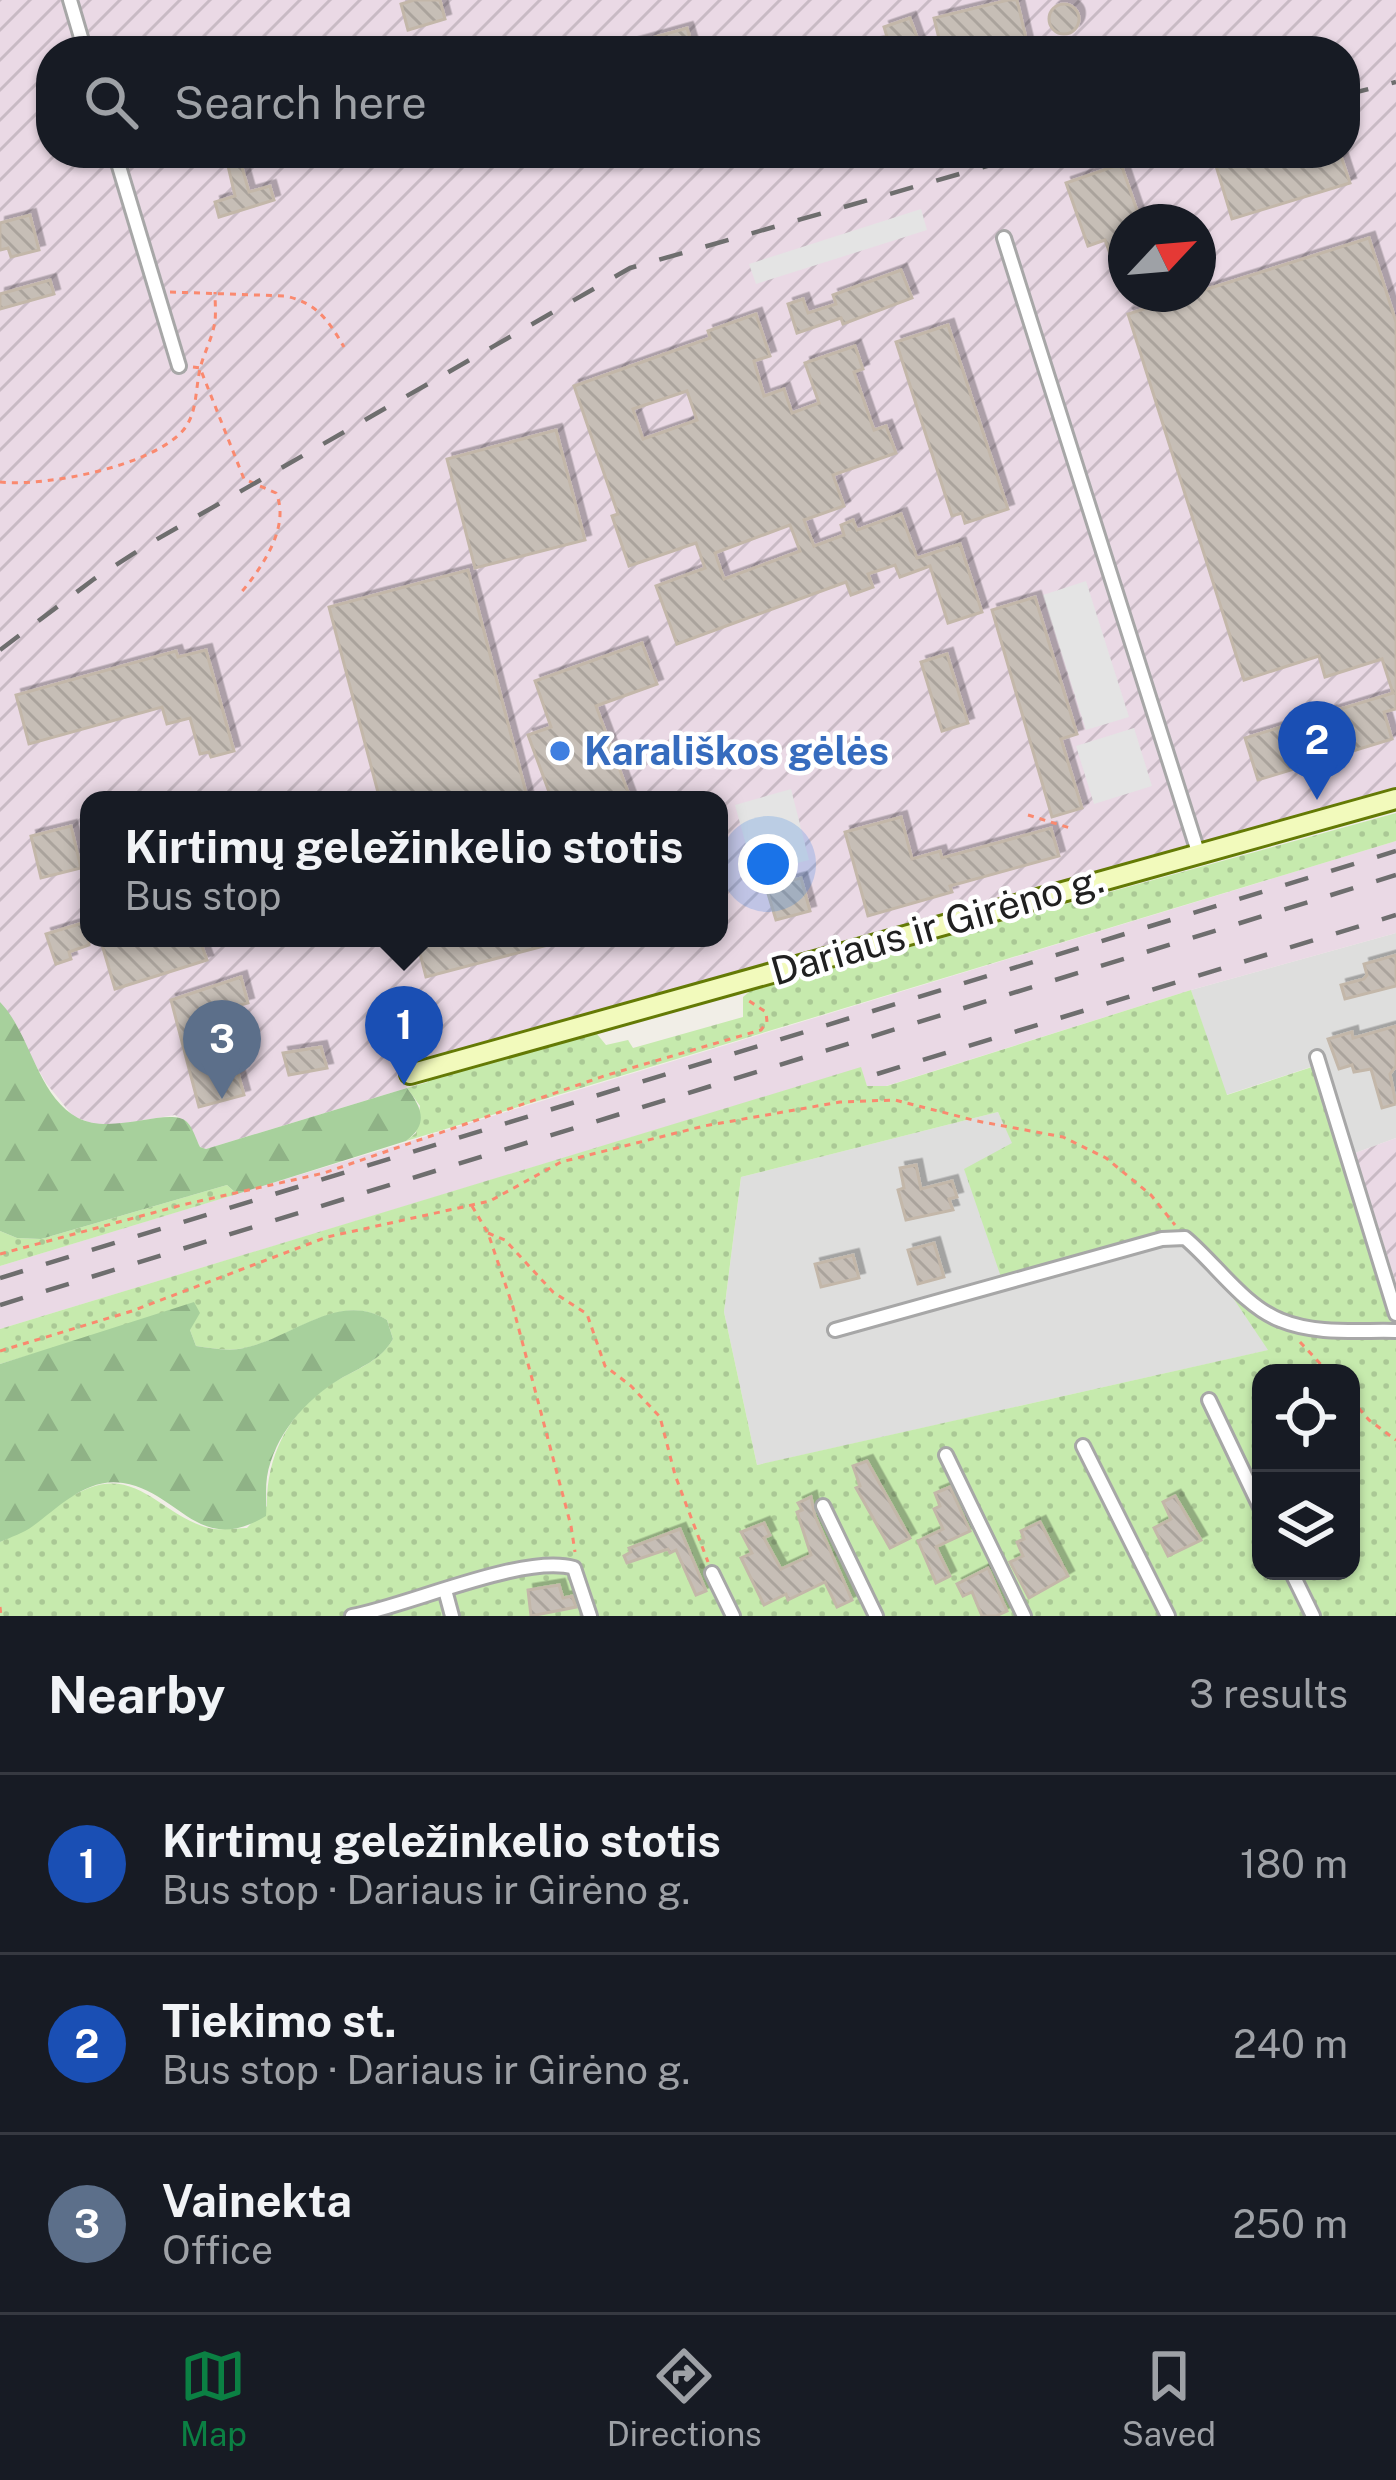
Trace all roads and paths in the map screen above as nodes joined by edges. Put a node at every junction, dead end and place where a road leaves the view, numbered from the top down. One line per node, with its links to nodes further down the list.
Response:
1 (70, 0): 2 (street)
2 (81, 36)
3 (119, 168): 5 (street)
4 (1004, 238): 15 (street)
5 (156, 292): 6 (path); 8 (street)
6 (214, 292): 7 (path); 9 (path)
7 (344, 347)
8 (179, 366): 9 (path)
9 (200, 368): 10 (path); 11 (path)
10 (0, 482)
11 (239, 595)
12 (1396, 799): 15 (street, Dariaus ir Girėno g.)
13 (1028, 815): 14 (path)
14 (1070, 827)
15 (1198, 852): 16 (street, Dariaus ir Girėno g.)
16 (736, 982): 18 (street, Dariaus ir Girėno g.); 22 (path)
17 (1317, 1057): 23 (street)
18 (410, 1074)
19 (472, 1204): 20 (path); 21 (path); 27 (path)
20 (488, 1233): 36 (path); 37 (path)
21 (1185, 1238): 24 (street); 25 (street)
22 (0, 1254)
23 (1396, 1313)
24 (1277, 1320): 26 (street); 28 (path)
25 (835, 1330)
26 (1396, 1331)
27 (0, 1351)
28 (1320, 1364)
29 (1209, 1400): 34 (street)
30 (1360, 1410): 31 (path)
31 (1396, 1440)
32 (1083, 1446): 48 (street)
33 (946, 1455): 47 (street)
34 (1252, 1490)
35 (823, 1506): 46 (street)
36 (567, 1567): 39 (street); 44 (street)
37 (712, 1573): 45 (street)
38 (1295, 1580): 49 (street)
39 (445, 1590): 42 (street); 43 (street)
40 (0, 1607): 41 (path)
41 (2, 1616)
42 (352, 1616)
43 (452, 1616)
44 (590, 1616)
45 (733, 1616)
46 (876, 1616)
47 (1024, 1616)
48 (1168, 1616)
49 (1312, 1616)

